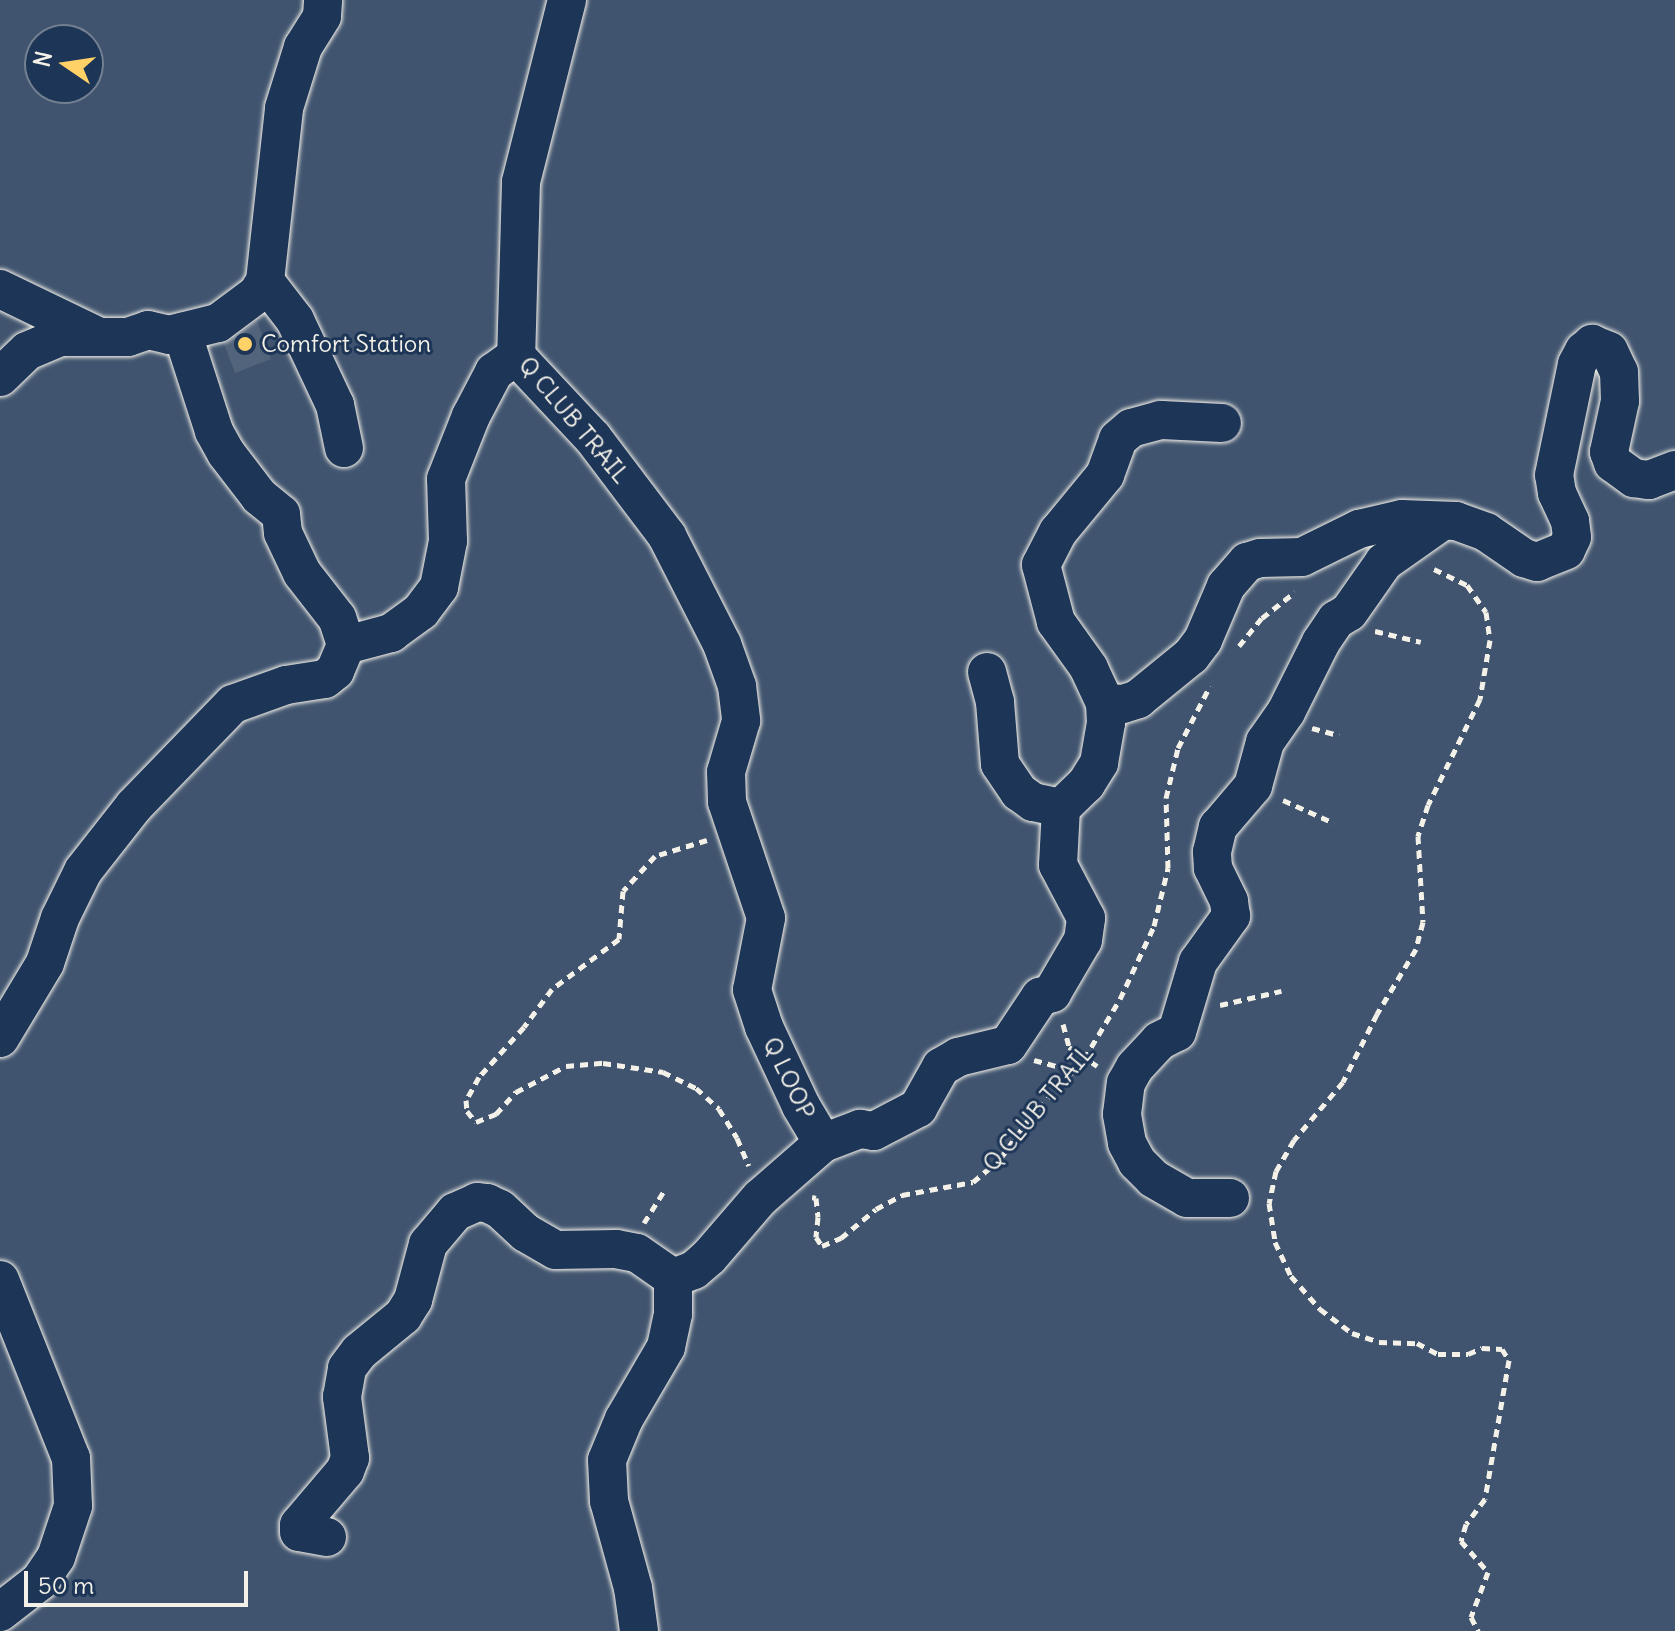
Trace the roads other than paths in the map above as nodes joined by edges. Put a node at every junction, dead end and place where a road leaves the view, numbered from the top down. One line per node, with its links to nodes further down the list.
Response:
1 (323, 0): 3 (lane)
2 (567, 0): 7 (lane, Q CLUB TRAIL)
3 (265, 281): 5 (lane); 10 (lane)
4 (0, 289): 6 (lane)
5 (182, 332): 6 (lane); 13 (lane)
6 (95, 335): 8 (lane)
7 (516, 356): 13 (lane); 16 (lane, Q CLUB TRAIL)
8 (0, 377)
9 (1222, 423): 15 (lane)
10 (344, 448)
11 (1675, 470): 12 (lane)
12 (1441, 522): 15 (lane); 20 (lane)
13 (346, 645): 18 (lane)
14 (987, 672): 17 (lane)
15 (1105, 703): 17 (lane)
16 (741, 721): 19 (lane, Q LOOP)
17 (1061, 808): 19 (lane, Q LOOP)
18 (0, 1038)
19 (823, 1143): 21 (lane)
20 (1230, 1198)
21 (673, 1278): 23 (lane); 25 (lane)
22 (0, 1280): 24 (lane)
23 (327, 1537)
24 (0, 1612)
25 (639, 1631)

